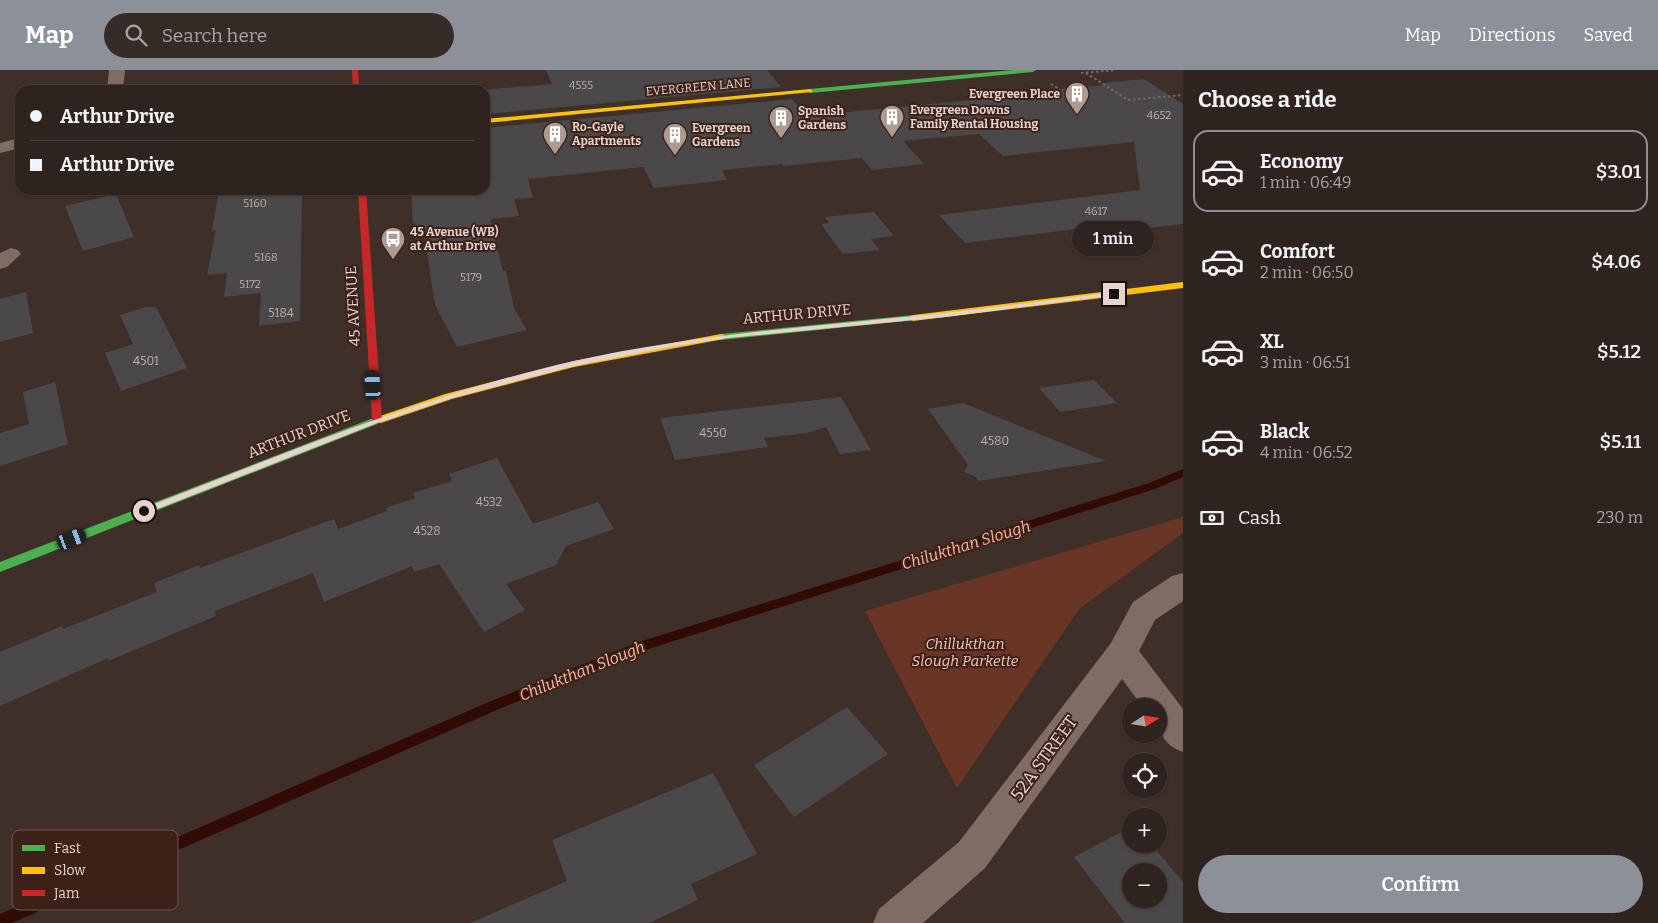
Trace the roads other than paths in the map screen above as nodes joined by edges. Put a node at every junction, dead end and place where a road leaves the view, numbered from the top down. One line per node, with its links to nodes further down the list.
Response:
1 (116, 70): 4 (street)
2 (356, 70): 5 (street)
3 (1033, 70): 6 (street, EVERGREEN LANE)
4 (115, 85)
5 (356, 85)
6 (490, 120)
7 (15, 144): 8 (street)
8 (0, 148)
9 (362, 195): 11 (street, 45 AVENUE)
10 (1183, 284): 11 (street, ARTHUR DRIVE)
11 (377, 420): 12 (street, ARTHUR DRIVE)
12 (0, 567)
13 (1183, 586): 14 (street, 52A STREET)
14 (1122, 653): 15 (street); 16 (street, 52A STREET)
15 (1183, 736)
16 (893, 923)

